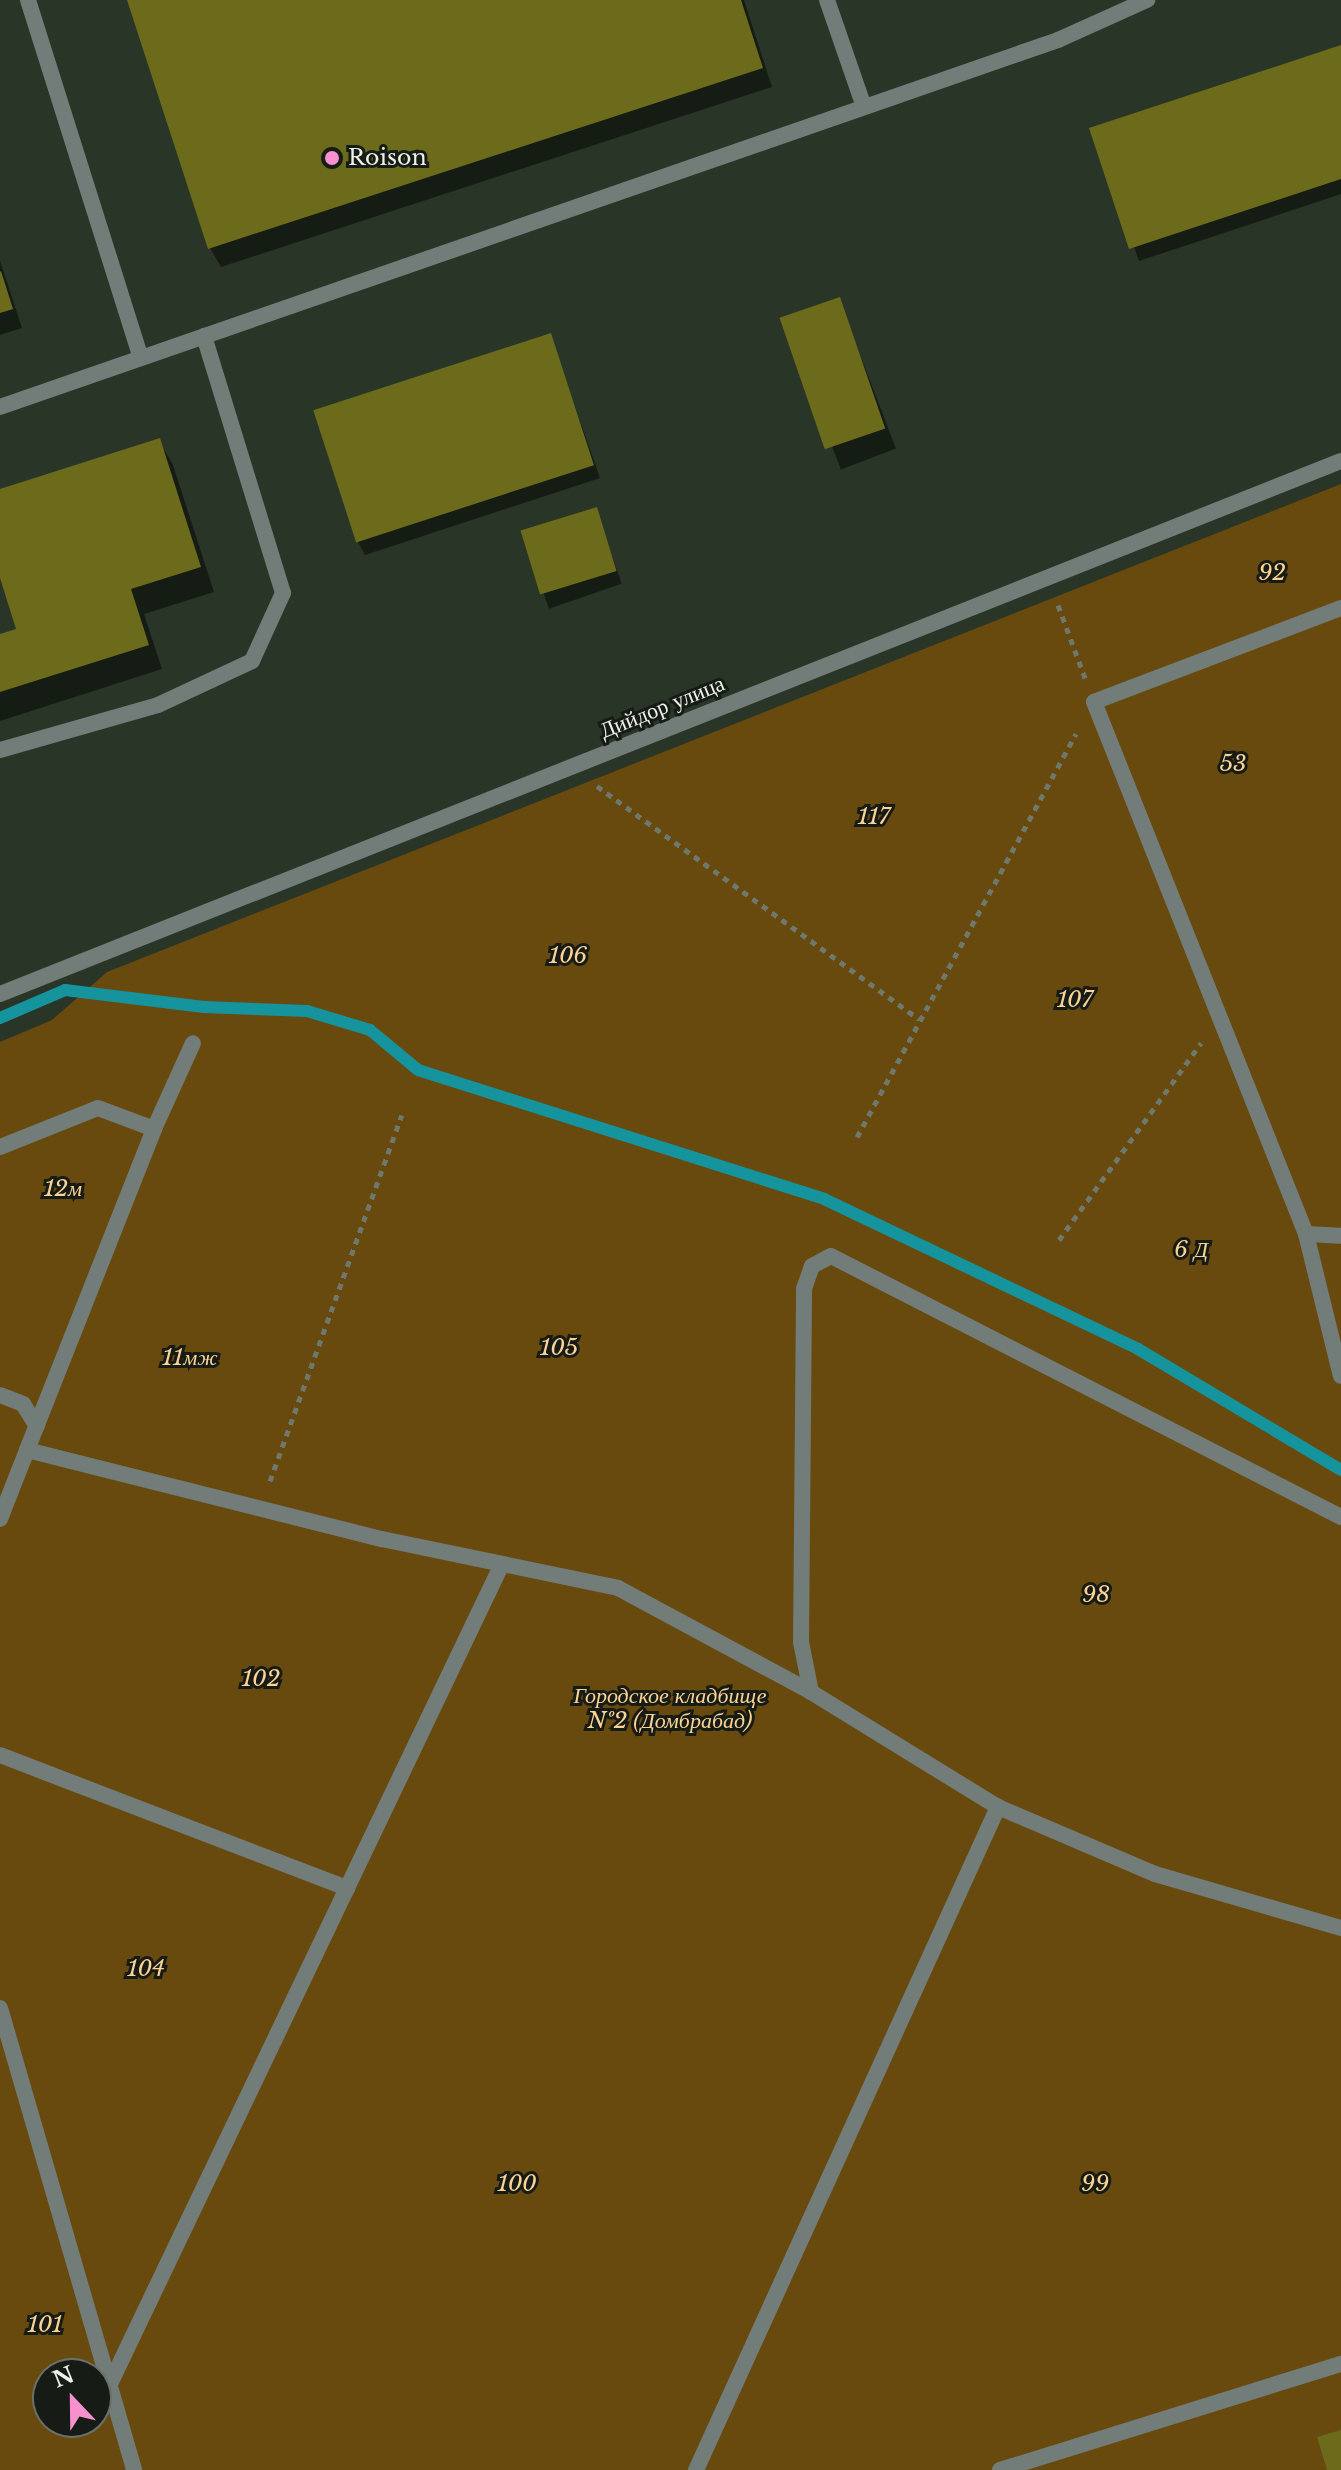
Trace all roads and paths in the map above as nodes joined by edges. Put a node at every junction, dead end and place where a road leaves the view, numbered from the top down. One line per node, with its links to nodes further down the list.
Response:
1 (28, 0): 6 (street)
2 (827, 0): 4 (street)
3 (1147, 0): 4 (street)
4 (864, 107): 5 (street)
5 (204, 336): 6 (street); 12 (street)
6 (141, 358): 7 (street)
7 (0, 407)
8 (1341, 461): 14 (street, Дийдор улица)
9 (1055, 596): 11 (path)
10 (1341, 608): 11 (street)
11 (1094, 702): 15 (street); 16 (path)
12 (0, 750)
13 (589, 781): 16 (path)
14 (0, 994)
15 (1219, 1018): 22 (street); 24 (path)
16 (919, 1019): 20 (path)
17 (193, 1043): 19 (street)
18 (402, 1115): 29 (path)
19 (154, 1129): 21 (street); 27 (street)
20 (857, 1137)
21 (0, 1147)
22 (1306, 1234): 23 (street); 25 (street)
23 (1341, 1236)
24 (1059, 1240)
25 (1341, 1376)
26 (0, 1395): 27 (street)
27 (37, 1426): 28 (street)
28 (27, 1450): 29 (street); 31 (street)
29 (260, 1509): 32 (street)
30 (1341, 1517): 33 (street)
31 (0, 1519)
32 (502, 1564): 33 (street); 36 (street)
33 (811, 1692): 35 (street)
34 (0, 1755): 36 (street)
35 (998, 1807): 37 (street); 44 (street)
36 (347, 1888): 41 (street)
37 (1341, 1928)
38 (0, 2008): 39 (street)
39 (101, 2358)
40 (1341, 2364): 45 (street)
41 (112, 2380)
42 (112, 2396): 43 (street)
43 (134, 2470)
44 (696, 2470)
45 (1000, 2470)

